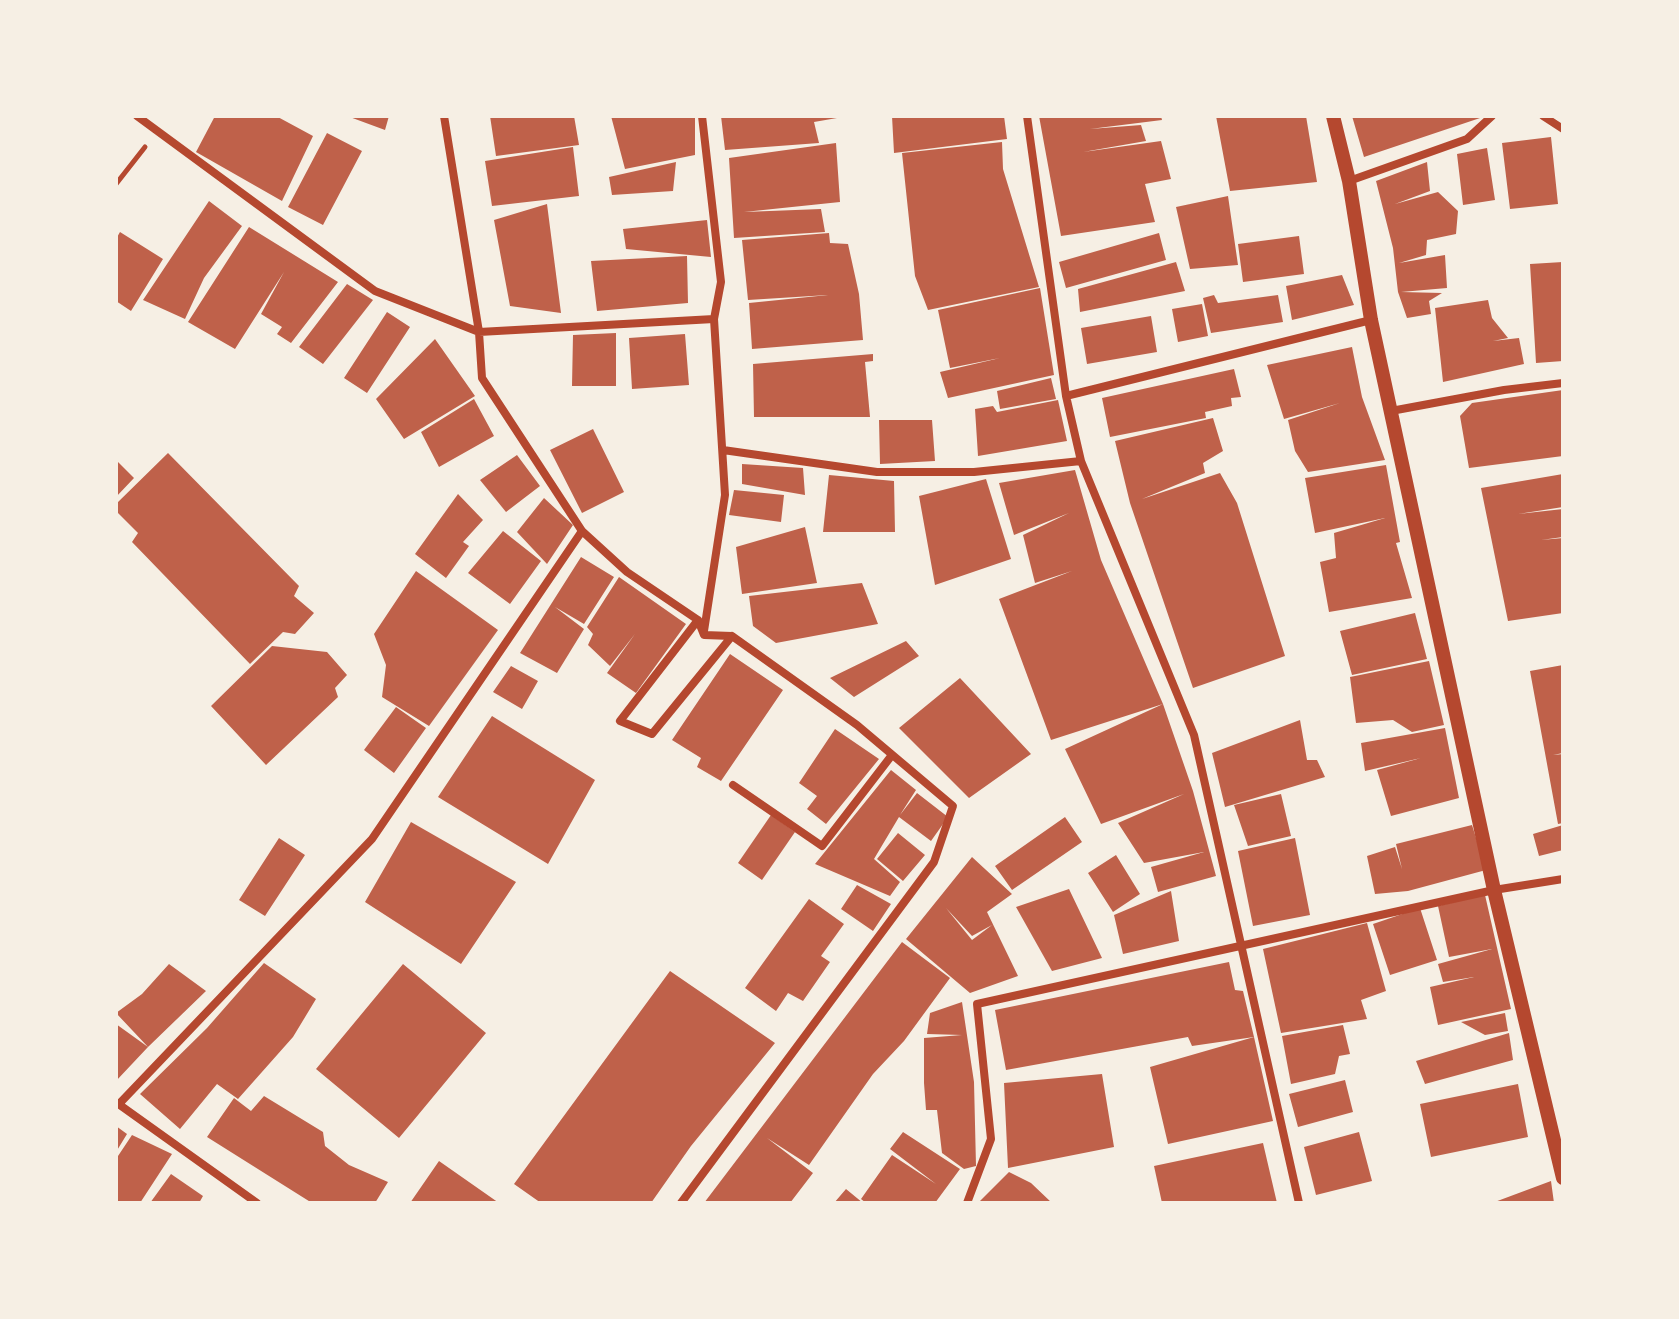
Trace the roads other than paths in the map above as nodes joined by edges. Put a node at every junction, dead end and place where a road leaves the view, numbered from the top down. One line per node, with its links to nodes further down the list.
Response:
1 (137, 116): 12 (street)
2 (444, 116): 12 (street)
3 (702, 116): 10 (street)
4 (1027, 116): 14 (street)
5 (1333, 116): 9 (street)
6 (1492, 116): 9 (street)
7 (1543, 116): 8 (street)
8 (1563, 129)
9 (1349, 181): 11 (street)
10 (714, 319): 12 (street); 16 (street)
11 (1371, 320): 14 (street); 15 (street)
12 (479, 332): 18 (street)
13 (1563, 383): 15 (street)
14 (1066, 396): 17 (street)
15 (1391, 411): 25 (street)
16 (723, 450): 17 (street); 20 (street)
17 (1081, 461): 26 (street)
18 (582, 531): 19 (street); 27 (street)
19 (698, 620): 20 (street); 21 (street)
20 (704, 635): 21 (street)
21 (732, 636): 22 (street)
22 (892, 755): 23 (street); 30 (street)
23 (733, 785)
24 (1563, 879): 25 (street)
25 (1494, 890): 26 (street); 28 (street)
26 (1241, 946): 31 (street); 32 (street)
27 (118, 1103): 29 (street)
28 (1563, 1178)
29 (257, 1203)
30 (681, 1203)
31 (967, 1203)
32 (1299, 1203)

